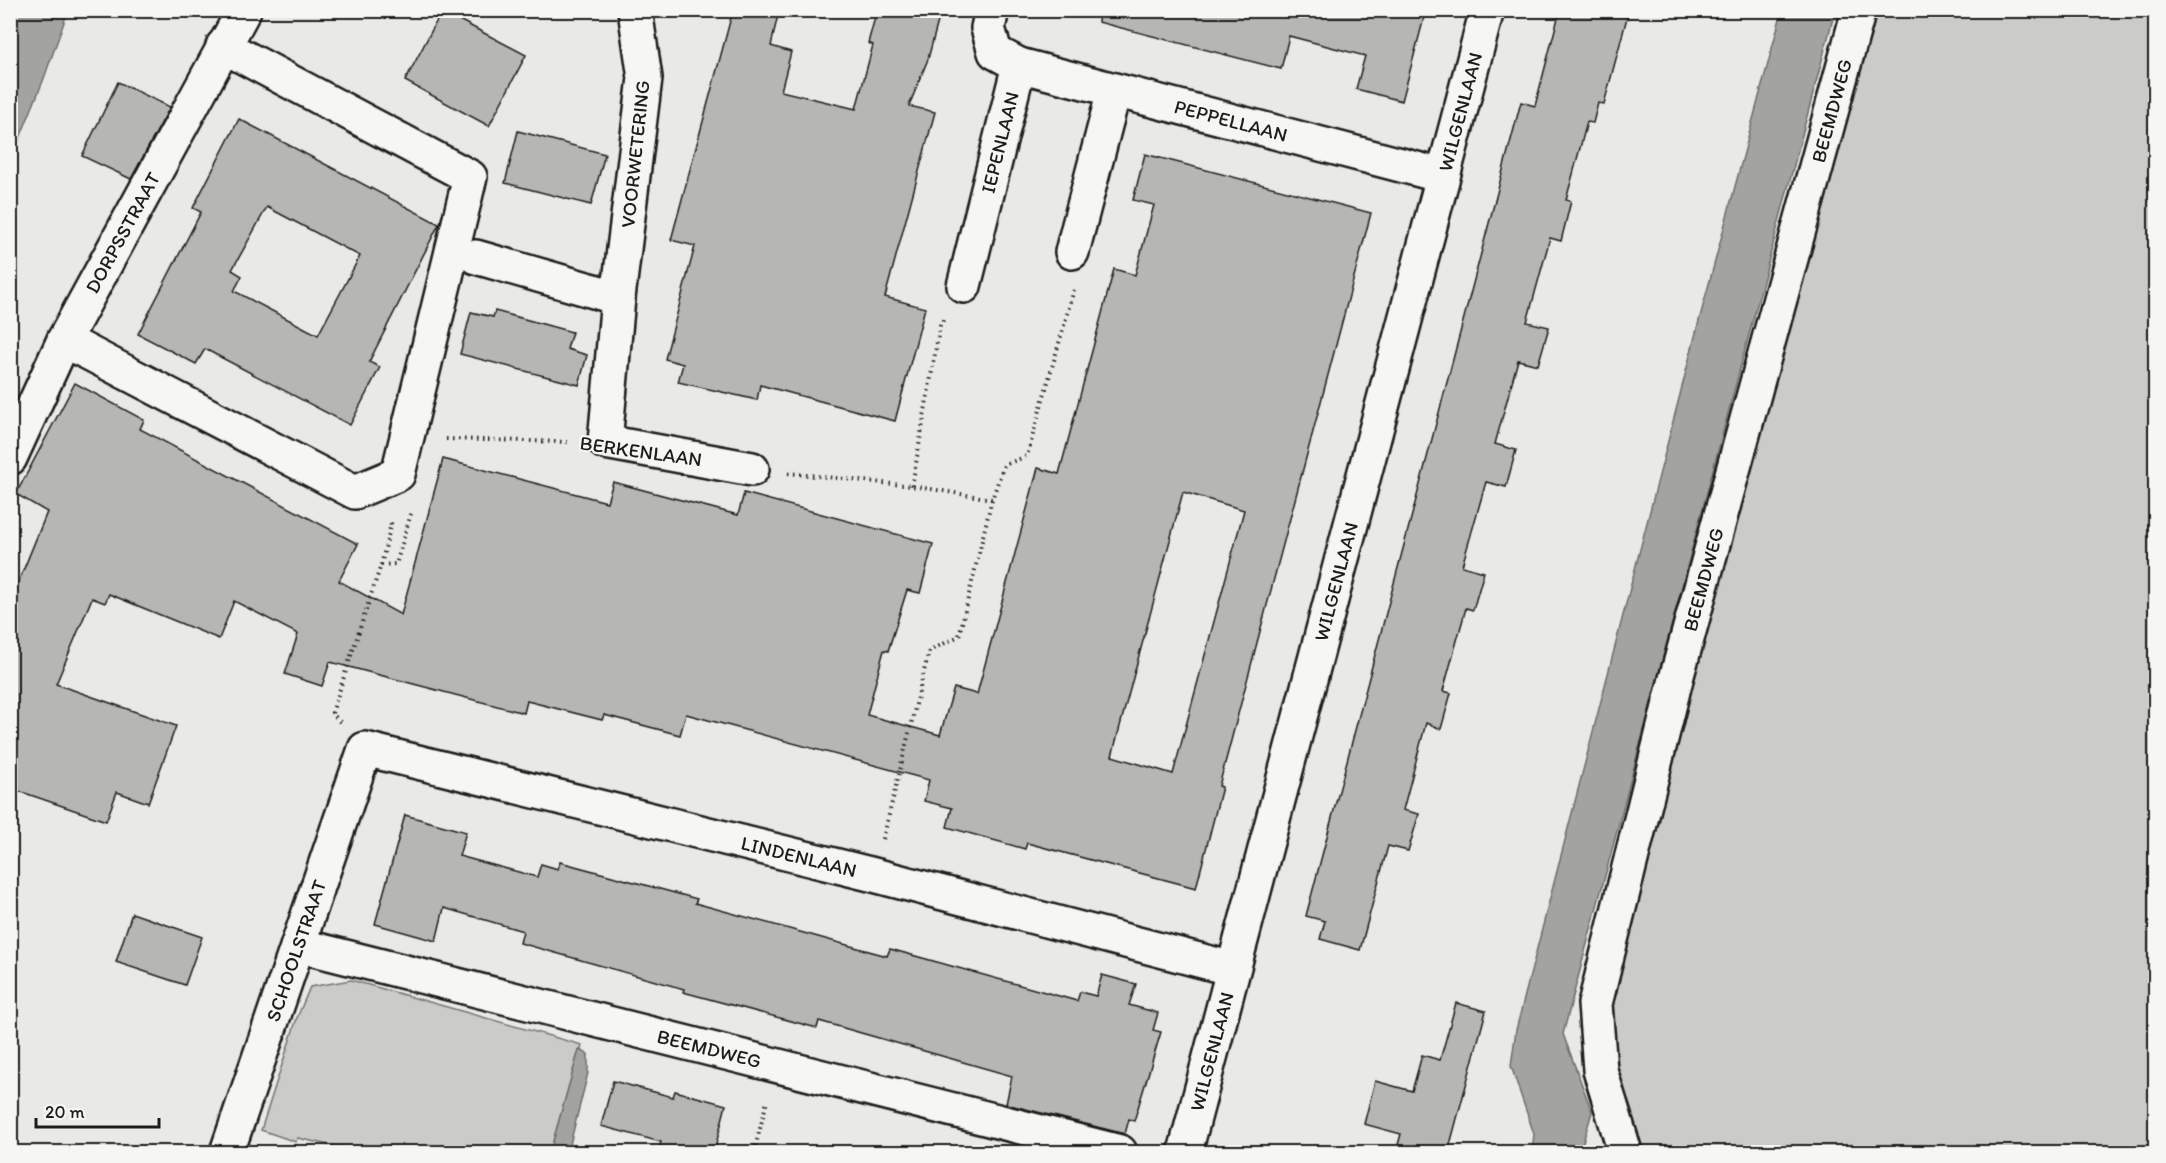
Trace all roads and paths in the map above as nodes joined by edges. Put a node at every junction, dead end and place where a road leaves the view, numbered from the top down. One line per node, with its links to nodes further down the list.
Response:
1 (244, 10): 6 (street, DORPSSTRAAT)
2 (635, 10): 13 (street, VOORWETERING)
3 (992, 10): 7 (street, IEPENLAAN)
4 (1487, 10): 9 (street, WILGENLAAN)
5 (1859, 10): 31 (street, BEEMDWEG)
6 (223, 46): 14 (street, DORPSSTRAAT); 14 (street)
7 (1019, 65): 8 (street, PEPPELLAAN); 12 (street, IEPENLAAN)
8 (1114, 91): 9 (street, PEPPELLAAN); 10 (street)
9 (1443, 177): 25 (street, WILGENLAAN)
10 (1072, 252): 20 (path)
11 (476, 257): 13 (street)
12 (964, 286): 19 (path)
13 (618, 298): 16 (street, VOORWETERING)
14 (64, 340): 17 (street, DORPSSTRAAT)
15 (443, 439): 16 (path, BERKENLAAN)
16 (605, 442): 18 (street, BERKENLAAN)
17 (10, 458)
18 (752, 469): 19 (path)
19 (912, 486): 20 (path)
20 (992, 499): 23 (path)
21 (412, 507): 22 (path)
22 (365, 749): 23 (street, LINDENLAAN); 24 (street, SCHOOLSTRAAT)
23 (874, 875): 25 (street, LINDENLAAN)
24 (298, 945): 26 (street, BEEMDWEG); 27 (street, SCHOOLSTRAAT)
25 (1233, 969): 30 (street, WILGENLAAN)
26 (776, 1066): 28 (path); 29 (street, BEEMDWEG)
27 (227, 1152)
28 (754, 1152)
29 (1120, 1152)
30 (1185, 1152)
31 (1625, 1152)

